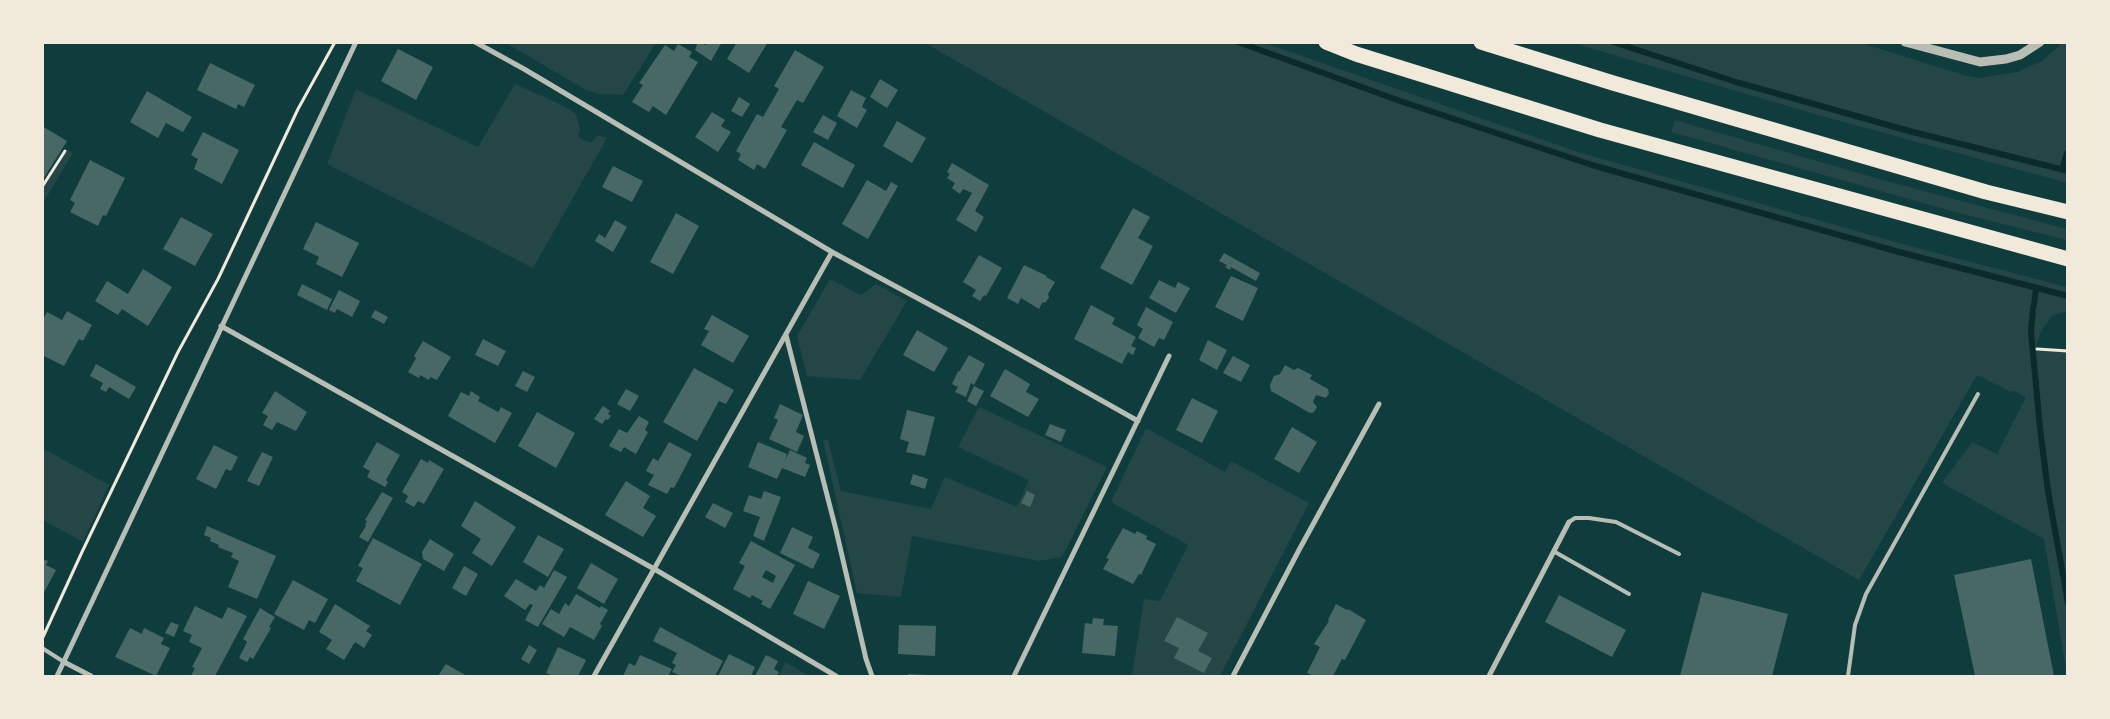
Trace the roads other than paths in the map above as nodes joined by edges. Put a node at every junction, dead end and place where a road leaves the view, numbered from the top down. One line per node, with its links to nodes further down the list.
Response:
1 (356, 42): 10 (street)
2 (475, 42): 8 (street)
3 (1326, 42): 9 (highway)
4 (1481, 42): 7 (highway)
5 (1905, 42): 6 (street)
6 (2040, 42)
7 (2068, 212)
8 (832, 252): 11 (street); 15 (street)
9 (2068, 259)
10 (221, 326): 19 (street); 22 (street)
11 (786, 335): 19 (street); 27 (street)
12 (1169, 356): 15 (street)
13 (1978, 394): 31 (lane)
14 (1379, 404): 29 (street)
15 (1138, 422): 28 (street)
16 (1569, 522): 17 (street); 18 (lane)
17 (1554, 552): 20 (lane); 30 (street)
18 (1679, 554)
19 (656, 570): 25 (street); 26 (street)
20 (1629, 594)
21 (42, 648): 22 (lane)
22 (64, 662): 23 (street); 24 (street)
23 (58, 676)
24 (91, 676)
25 (594, 676)
26 (836, 676)
27 (872, 676)
28 (1014, 676)
29 (1233, 676)
30 (1489, 676)
31 (1848, 676)

